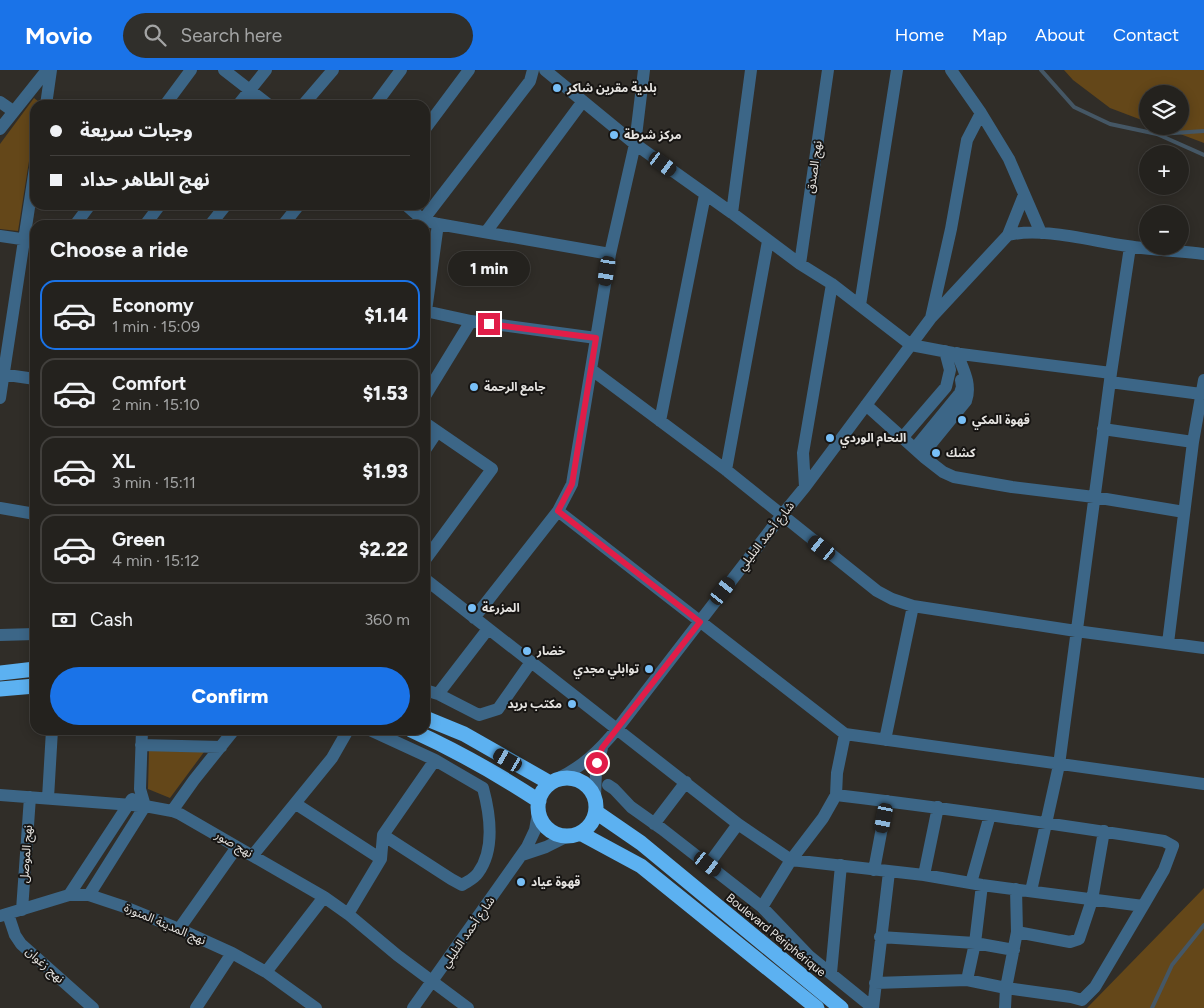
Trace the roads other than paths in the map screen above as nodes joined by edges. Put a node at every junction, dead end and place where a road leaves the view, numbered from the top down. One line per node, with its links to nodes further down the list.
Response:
1 (47, 70): 25 (street)
2 (52, 70): 17 (street)
3 (191, 70): 18 (street)
4 (224, 70): 16 (street)
5 (266, 70): 16 (street)
6 (333, 70): 21 (street)
7 (401, 70): 22 (street)
8 (469, 70): 27 (street)
9 (533, 70): 38 (street)
10 (545, 70): 23 (street)
11 (644, 70): 29 (street)
12 (751, 70): 35 (street)
13 (828, 70): 50 (street, نهج الصدق)
14 (897, 70): 53 (street)
15 (951, 70): 26 (street)
16 (250, 90): 19 (street); 20 (street)
17 (47, 100)
18 (169, 100)
19 (242, 100)
20 (263, 100)
21 (307, 100)
22 (378, 100)
23 (583, 101): 29 (street); 41 (street)
24 (0, 102): 25 (street)
25 (13, 111): 28 (street)
26 (981, 113): 31 (street); 55 (street)
27 (430, 122)
28 (0, 129)
29 (635, 144): 30 (street); 48 (street)
30 (705, 195): 35 (street); 69 (street)
31 (1024, 195): 42 (street); 43 (street)
32 (222, 210): 36 (street)
33 (295, 210): 37 (street)
34 (412, 210): 38 (street)
35 (732, 213): 46 (street)
36 (214, 220)
37 (287, 220)
38 (423, 220)
39 (430, 222): 40 (street)
40 (438, 224): 41 (street); 51 (street)
41 (486, 232): 48 (street)
42 (1041, 233): 43 (street); 47 (street)
43 (1008, 235): 55 (street, شارع أحمد التليلي)
44 (0, 236): 45 (street)
45 (29, 240): 61 (street)
46 (768, 241): 50 (street); 78 (street)
47 (1130, 247): 49 (street); 62 (street)
48 (610, 254): 57 (street)
49 (1204, 254)
50 (800, 264): 52 (street)
51 (430, 282)
52 (832, 284): 53 (street); 79 (street)
53 (860, 305): 58 (street)
54 (430, 312): 56 (street)
55 (931, 318): 58 (street, شارع أحمد التليلي)
56 (471, 321): 57 (street); 65 (street)
57 (596, 338): 60 (street)
58 (911, 345): 59 (street); 68 (street, شارع أحمد التليلي)
59 (951, 353): 62 (street); 74 (street); 77 (street)
60 (592, 370): 69 (street); 82 (street)
61 (2, 374): 63 (street); 67 (street)
62 (1110, 377): 66 (street); 72 (street)
63 (30, 378)
64 (1204, 380): 66 (street)
65 (430, 388)
66 (1201, 394): 71 (street)
67 (0, 398)
68 (866, 406): 74 (street); 79 (street, شارع أحمد التليلي)
69 (660, 421): 78 (street)
70 (430, 427): 73 (street)
71 (1200, 428): 76 (street)
72 (1103, 429): 76 (street); 80 (street)
73 (437, 432): 75 (street); 86 (street)
74 (903, 437): 77 (street)
75 (430, 442)
76 (1193, 442): 83 (street)
77 (918, 452): 80 (street)
78 (726, 470): 85 (street)
79 (805, 487): 85 (street, شارع أحمد التليلي)
80 (1094, 497): 83 (street); 92 (street)
81 (0, 508): 84 (street)
82 (558, 511): 89 (street); 90 (street)
83 (1184, 512): 95 (street)
84 (30, 513)
85 (782, 515): 88 (street); 90 (street, شارع أحمد التليلي)
86 (430, 553)
87 (430, 584): 89 (street)
88 (913, 606): 92 (street); 113 (street)
89 (474, 618): 91 (street)
90 (700, 622): 105 (street, شارع أحمد التليلي); 106 (street)
91 (488, 629): 97 (street); 103 (street)
92 (1076, 632): 95 (street); 118 (street)
93 (30, 634): 94 (street)
94 (0, 635)
95 (1168, 643): 96 (street)
96 (1204, 648)
97 (531, 662): 103 (street); 105 (street)
98 (30, 670): 99 (highway)
99 (0, 673)
100 (30, 686): 101 (highway)
101 (0, 689)
102 (430, 692): 103 (street)
103 (438, 694)
104 (430, 720): 119 (highway)
105 (617, 729): 116 (street, شارع أحمد التليلي); 120 (street)
106 (845, 734): 113 (street); 124 (street)
107 (52, 735): 128 (street)
108 (142, 735): 114 (street)
109 (230, 735): 115 (street)
110 (345, 735): 131 (street)
111 (381, 735): 117 (street)
112 (422, 735): 133 (highway)
113 (885, 740): 118 (street)
114 (141, 745): 115 (street); 123 (street)
115 (221, 747): 135 (street)
116 (602, 748): 119 (street); 127 (street)
117 (434, 760): 143 (street); 143 (street)
118 (1059, 765): 121 (street); 140 (street)
119 (554, 781): 127 (highway); 133 (highway)
120 (686, 782): 138 (street); 139 (street)
121 (1204, 784)
122 (608, 785): 138 (street)
123 (140, 789): 130 (street); 132 (street)
124 (836, 794): 129 (street); 148 (street)
125 (0, 796): 126 (street, نهج صور)
126 (30, 797): 128 (street, نهج صور); 163 (street, نهج الموصل)
127 (595, 797): 136 (highway)
128 (48, 798): 130 (street, نهج صور)
129 (887, 801): 134 (street); 151 (street)
130 (127, 804): 132 (street, نهج صور); 157 (street)
131 (296, 804): 145 (street); 147 (street)
132 (145, 806): 135 (street, نهج صور); 158 (street)
133 (538, 807): 142 (highway); 146 (street, شارع أحمد التليلي)
134 (938, 807): 137 (street); 153 (street)
135 (172, 811): 144 (street, نهج صور)
136 (596, 812): 142 (highway); 184 (highway, Boulevard Périphérique)
137 (990, 815): 140 (street); 154 (street)
138 (654, 824): 149 (street)
139 (738, 824): 148 (street); 149 (street)
140 (1046, 824): 141 (street); 156 (street)
141 (1104, 831): 160 (street); 161 (street)
142 (574, 834): 146 (street); 183 (highway)
143 (383, 835): 147 (street)
144 (237, 846): 145 (street, نهج صور); 166 (street)
145 (253, 855): 159 (street, نهج صور)
146 (522, 855): 175 (street, شارع أحمد التليلي)
147 (381, 860): 164 (street)
148 (791, 860): 150 (street); 162 (street)
149 (708, 864): 162 (street)
150 (841, 865): 151 (street); 173 (street)
151 (874, 870): 152 (street)
152 (889, 872): 153 (street); 168 (street)
153 (924, 875): 154 (street)
154 (976, 884): 155 (street); 169 (street)
155 (1016, 889): 156 (street); 167 (street)
156 (1032, 891): 160 (street)
157 (69, 895): 158 (street, نهج المدينة المنورة); 163 (street, نهج المدينة المنورة)
158 (89, 895): 166 (street, نهج المدينة المنورة)
159 (324, 897): 164 (street, نهج صور); 172 (street)
160 (1092, 900): 161 (street); 167 (street)
161 (1143, 906): 177 (street)
162 (762, 907): 173 (street)
163 (22, 910): 165 (street, نهج المدينة المنورة)
164 (348, 914): 175 (street, نهج صور)
165 (4, 915): 178 (street, نهج زغوان)
166 (179, 929): 171 (street, نهج المدينة المنورة)
167 (1017, 932): 170 (street)
168 (880, 936): 169 (street); 176 (street)
169 (975, 943): 170 (street); 174 (street)
170 (1014, 950): 177 (street)
171 (232, 953): 172 (street, نهج المدينة المنورة); 179 (street)
172 (266, 972): 180 (street, نهج المدينة المنورة)
173 (831, 973): 185 (street)
174 (967, 980): 176 (street); 177 (street)
175 (433, 982): 181 (street, شارع أحمد التليلي); 182 (street, نهج صور)
176 (875, 983): 185 (street)
177 (1006, 988): 186 (street)
178 (93, 1008)
179 (196, 1008)
180 (316, 1008)
181 (413, 1008)
182 (468, 1008)
183 (817, 1008)
184 (841, 1008)
185 (873, 1008)
186 (1005, 1008)

